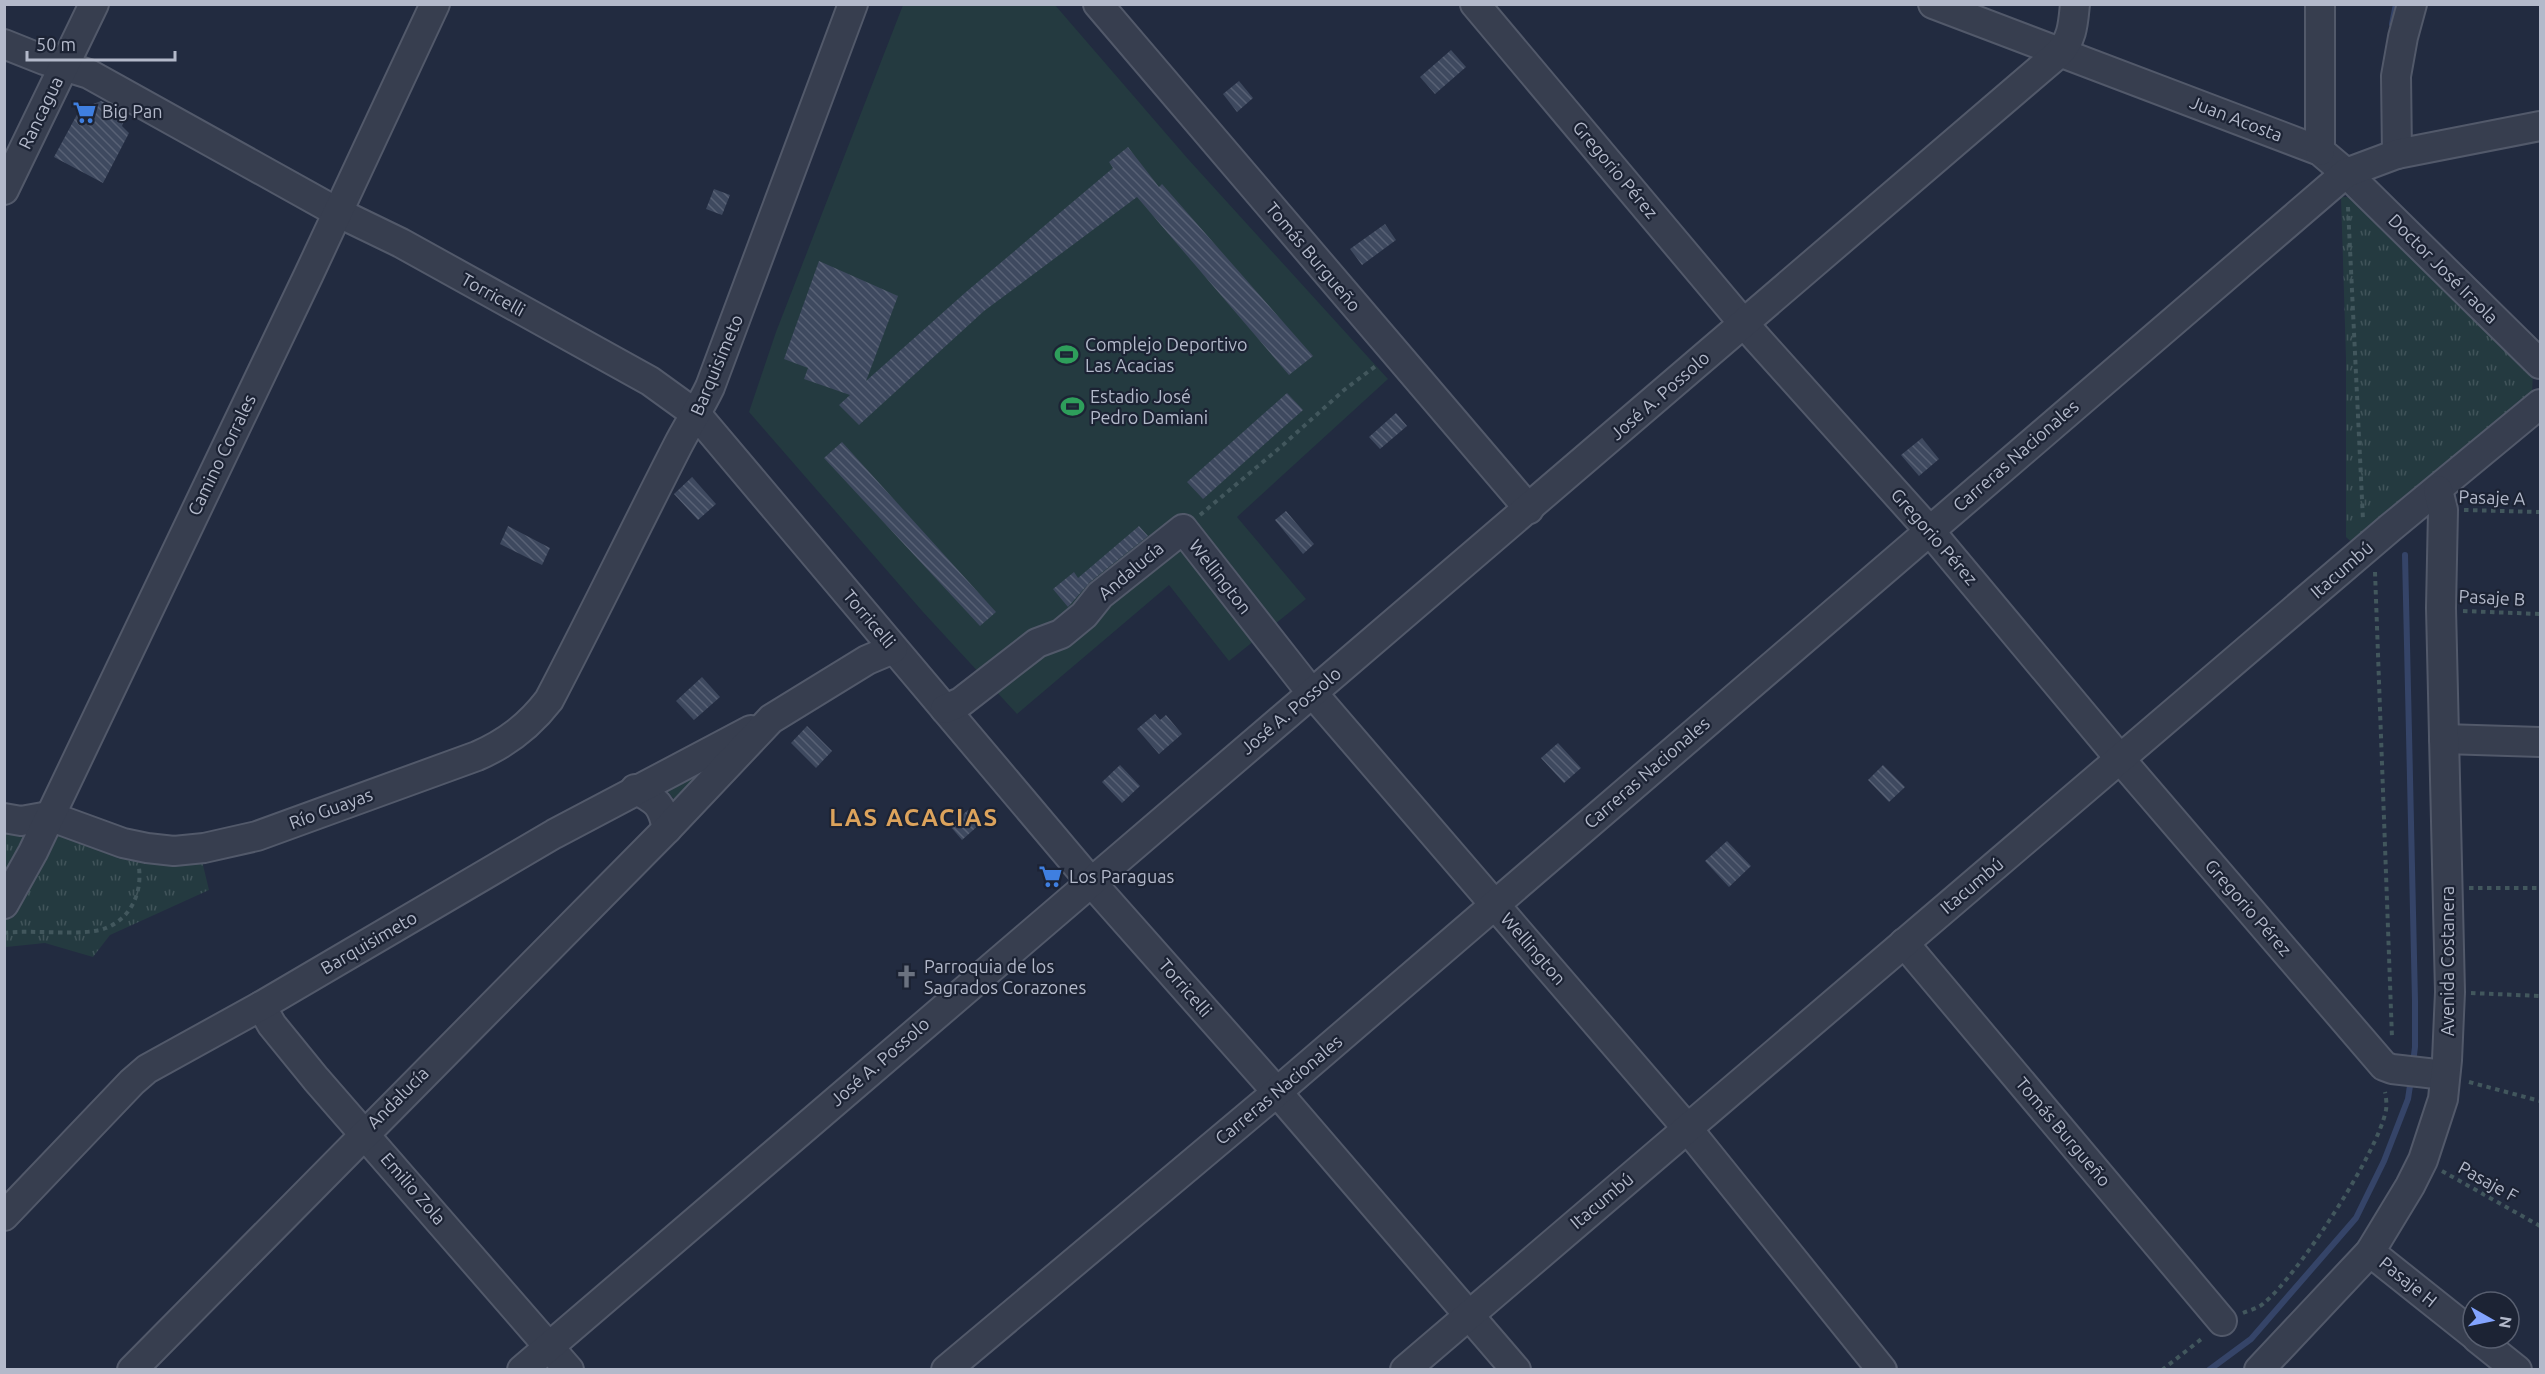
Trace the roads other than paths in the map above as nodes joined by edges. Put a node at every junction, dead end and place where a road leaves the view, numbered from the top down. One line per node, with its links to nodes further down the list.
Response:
1 (94, 4): 12 (street, Rancagua)
2 (435, 4): 18 (street, Camino Corrales)
3 (853, 4): 22 (street, Barquisimeto)
4 (1098, 4): 24 (street, Tomás Burgueño)
5 (1475, 4): 19 (street, Gregorio Pérez)
6 (1933, 4): 11 (street, Juan Acosta)
7 (2075, 4): 11 (street)
8 (2320, 4): 14 (street)
9 (2412, 4): 15 (street)
10 (4, 44): 12 (street, Torricelli)
11 (2059, 53): 14 (street, Juan Acosta); 19 (street, José A. Possolo)
12 (64, 66): 17 (street, Rancagua); 18 (street, Torricelli)
13 (2541, 126): 15 (street)
14 (2320, 151): 16 (street, Juan Acosta)
15 (2397, 154): 16 (street)
16 (2346, 173): 20 (street, Doctor José Iraola); 26 (street, Carreras Nacionales)
17 (4, 190)
18 (337, 212): 22 (street, Torricelli); 36 (street, Camino Corrales)
19 (1744, 324): 24 (street, José A. Possolo); 26 (street, Gregorio Pérez)
20 (2541, 364)
21 (2541, 404): 23 (street, Itacumbú)
22 (697, 415): 27 (street, Torricelli); 31 (street, Barquisimeto)
23 (2440, 500): 32 (street, Avenida Costanera); 34 (street, Itacumbú)
24 (1529, 508): 28 (street, José A. Possolo)
25 (1183, 529): 28 (street, Wellington); 29 (street, Andalucía)
26 (1929, 530): 34 (street, Gregorio Pérez); 41 (street, Carreras Nacionales)
27 (893, 649): 29 (street, Torricelli); 30 (street, Andalucía)
28 (1312, 693): 39 (street, José A. Possolo); 41 (street, Wellington)
29 (945, 709): 39 (street, Torricelli)
30 (771, 719): 35 (street, Barquisimeto); 38 (street, Andalucía)
31 (518, 734): 36 (street, Río Guayas)
32 (2444, 739): 33 (street); 44 (street, Avenida Costanera)
33 (2541, 742)
34 (2121, 760): 42 (street, Itacumbú); 44 (street, Gregorio Pérez)
35 (635, 789): 38 (street); 43 (street, Barquisimeto)
36 (49, 816): 37 (street, Río Guayas); 40 (street, Camino Corrales)
37 (4, 818)
38 (667, 829): 47 (street, Andalucía)
39 (1091, 882): 45 (street, Torricelli); 53 (street, José A. Possolo)
40 (4, 904)
41 (1494, 904): 45 (street, Carreras Nacionales); 46 (street, Wellington)
42 (1904, 943): 46 (street, Itacumbú); 51 (street, Tomás Burgueño)
43 (261, 1006): 47 (street, Emilio Zola); 48 (street, Barquisimeto)
44 (2445, 1075): 49 (street, Avenida Costanera)
45 (1277, 1092): 50 (street, Torricelli); 58 (street, Carreras Nacionales)
46 (1687, 1128): 50 (street, Itacumbú); 61 (street, Wellington)
47 (364, 1133): 53 (street, Emilio Zola); 55 (street, Andalucía)
48 (4, 1216)
49 (2370, 1252): 52 (street, Pasaje H); 62 (street, Avenida Costanera)
50 (1468, 1314): 59 (street, Itacumbú); 60 (street, Torricelli)
51 (2222, 1321)
52 (2461, 1324)
53 (549, 1346): 56 (street, José A. Possolo); 57 (street, Emilio Zola)
54 (2492, 1350): 63 (street)
55 (132, 1370)
56 (522, 1370)
57 (570, 1370)
58 (946, 1370)
59 (1405, 1370)
60 (1516, 1370)
61 (1882, 1370)
62 (2259, 1370)
63 (2517, 1370)

